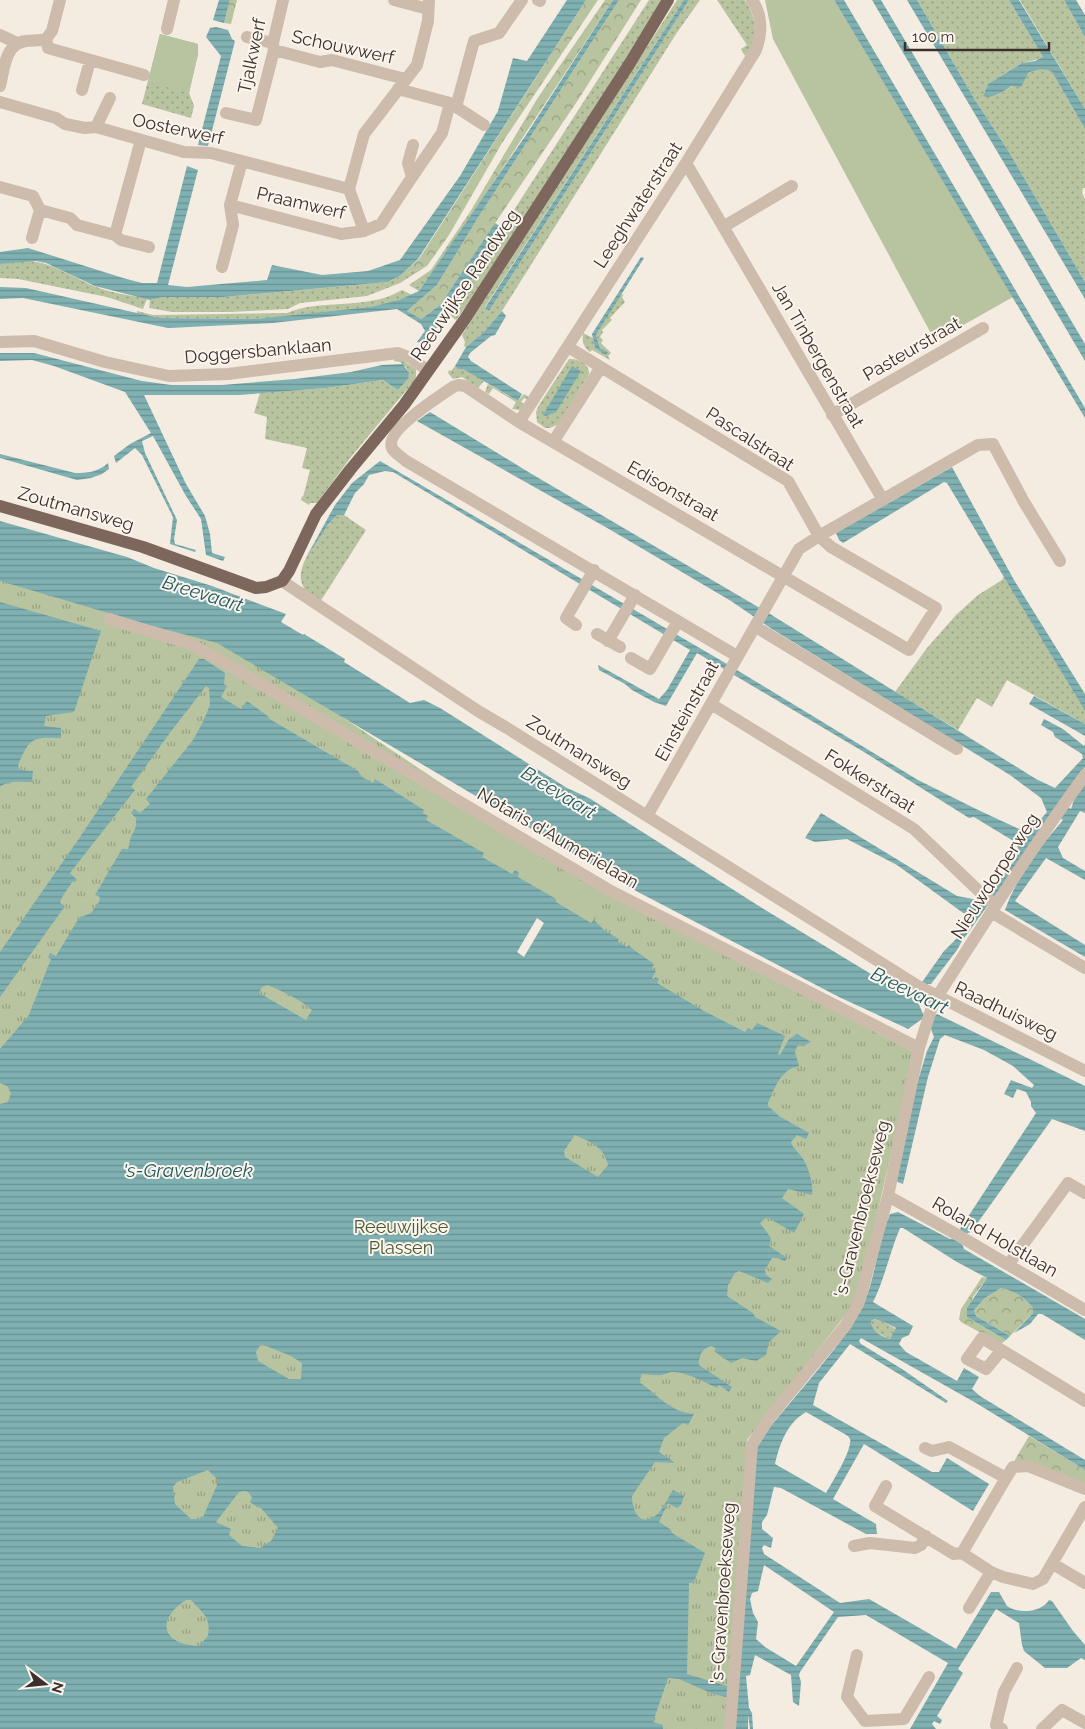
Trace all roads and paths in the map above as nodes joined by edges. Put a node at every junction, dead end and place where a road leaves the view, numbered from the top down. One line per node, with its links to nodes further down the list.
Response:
1 (60, 0): 12 (street)
2 (174, 0): 9 (street)
3 (282, 0): 14 (street, Tjalkwerf)
4 (394, 0): 8 (street)
5 (522, 0): 22 (street)
6 (668, 0): 46 (main road, Reeuwijkse Randweg)
7 (752, 0): 29 (street, Leeghwaterstraat)
8 (428, 4): 17 (street)
9 (167, 29)
10 (0, 35): 13 (street)
11 (247, 37): 14 (street, Schouwwerf)
12 (46, 39): 13 (street); 15 (street)
13 (16, 43): 18 (street)
14 (273, 46): 17 (street, Schouwwerf); 23 (street, Tjalkwerf)
15 (90, 61): 16 (street); 19 (street)
16 (144, 75)
17 (402, 84): 22 (street, Schouwwerf); 33 (street)
18 (0, 86)
19 (82, 90)
20 (110, 98): 25 (street)
21 (0, 102): 25 (street, Oosterwerf)
22 (453, 105): 24 (street, Schouwwerf); 30 (street)
23 (226, 113)
24 (484, 125)
25 (96, 127): 26 (street, Oosterwerf)
26 (141, 140): 28 (street, Oosterwerf); 38 (street)
27 (413, 145): 30 (street)
28 (242, 162): 33 (street, Oosterwerf); 34 (street, Praamwerf)
29 (686, 163): 36 (street, Jan Tinbergenstraat); 44 (street, Leeghwaterstraat)
30 (412, 177): 37 (street)
31 (792, 186): 36 (street)
32 (0, 188): 35 (street)
33 (349, 189): 37 (street)
34 (230, 205): 37 (street, Praamwerf); 41 (street, Praamwerf)
35 (40, 210): 38 (street); 39 (street)
36 (723, 227): 47 (street, Jan Tinbergenstraat)
37 (364, 231)
38 (115, 235): 40 (street)
39 (32, 238)
40 (149, 247)
41 (222, 266)
42 (984, 328): 47 (street, Pasteurstraat)
43 (0, 342): 46 (street, Doggersbanklaan)
44 (568, 347): 45 (street, Pascalstraat); 48 (street, Leeghwaterstraat)
45 (601, 367): 49 (street); 53 (street, Pascalstraat)
46 (428, 371): 57 (main road, Reeuwijkse Randweg)
47 (832, 414): 51 (street, Jan Tinbergenstraat)
48 (520, 422): 49 (street, Edisonstraat); 50 (street, Edisonstraat)
49 (553, 442): 55 (street, Edisonstraat)
50 (392, 447): 56 (street, Einsteinstraat)
51 (882, 500): 53 (street); 54 (street)
52 (0, 506): 57 (main road, Zoutmansweg)
53 (819, 536): 55 (street); 59 (street, Pascalstraat)
54 (1060, 561)
55 (784, 576): 59 (street, Edisonstraat); 61 (street)
56 (588, 580): 58 (street, Einsteinstraat); 62 (street)
57 (282, 581): 70 (street, Zoutmansweg)
58 (629, 605): 63 (street, Einsteinstraat); 64 (street)
59 (936, 608)
60 (109, 619): 74 (street, Notaris d'Aumerielaan)
61 (760, 619): 66 (street); 68 (street)
62 (576, 625)
63 (672, 630): 65 (street); 66 (street, Einsteinstraat)
64 (620, 647)
65 (631, 658)
66 (735, 659): 67 (street, Einsteinstraat)
67 (711, 704): 70 (street, Einsteinstraat); 71 (street, Fokkerstraat)
68 (957, 749)
69 (1085, 775): 71 (street, Nieuwdorperweg)
70 (647, 816): 73 (street, Zoutmansweg)
71 (991, 904): 72 (street, Fokkerstraat); 73 (street, Nieuwdorperweg)
72 (1085, 968)
73 (937, 997): 74 (street, 's-Gravenbroekseweg); 75 (street, Raadhuisweg)
74 (919, 1048): 77 (street, 's-Gravenbroekseweg)
75 (1085, 1071)
76 (1085, 1192): 78 (street)
77 (888, 1196): 78 (street, Roland Holstlaan); 99 (street, 's-Gravenbroekseweg)
78 (1008, 1265): 79 (street, Roland Holstlaan)
79 (1085, 1310)
80 (1001, 1351): 81 (street)
81 (1085, 1401)
82 (925, 1448): 83 (street)
83 (1006, 1478): 85 (street); 89 (street)
84 (886, 1486): 87 (street)
85 (1085, 1489)
86 (1085, 1508): 90 (street)
87 (926, 1536): 88 (street); 89 (street)
88 (854, 1546)
89 (962, 1553): 91 (street)
90 (1053, 1564): 91 (street); 92 (street)
91 (992, 1572): 93 (street)
92 (1085, 1583)
93 (969, 1608)
94 (857, 1655): 98 (street)
95 (1017, 1668): 100 (street)
96 (929, 1677): 98 (street)
97 (1085, 1723): 101 (street)
98 (862, 1725)
99 (730, 1729)
100 (1002, 1729)
101 (1042, 1729)

